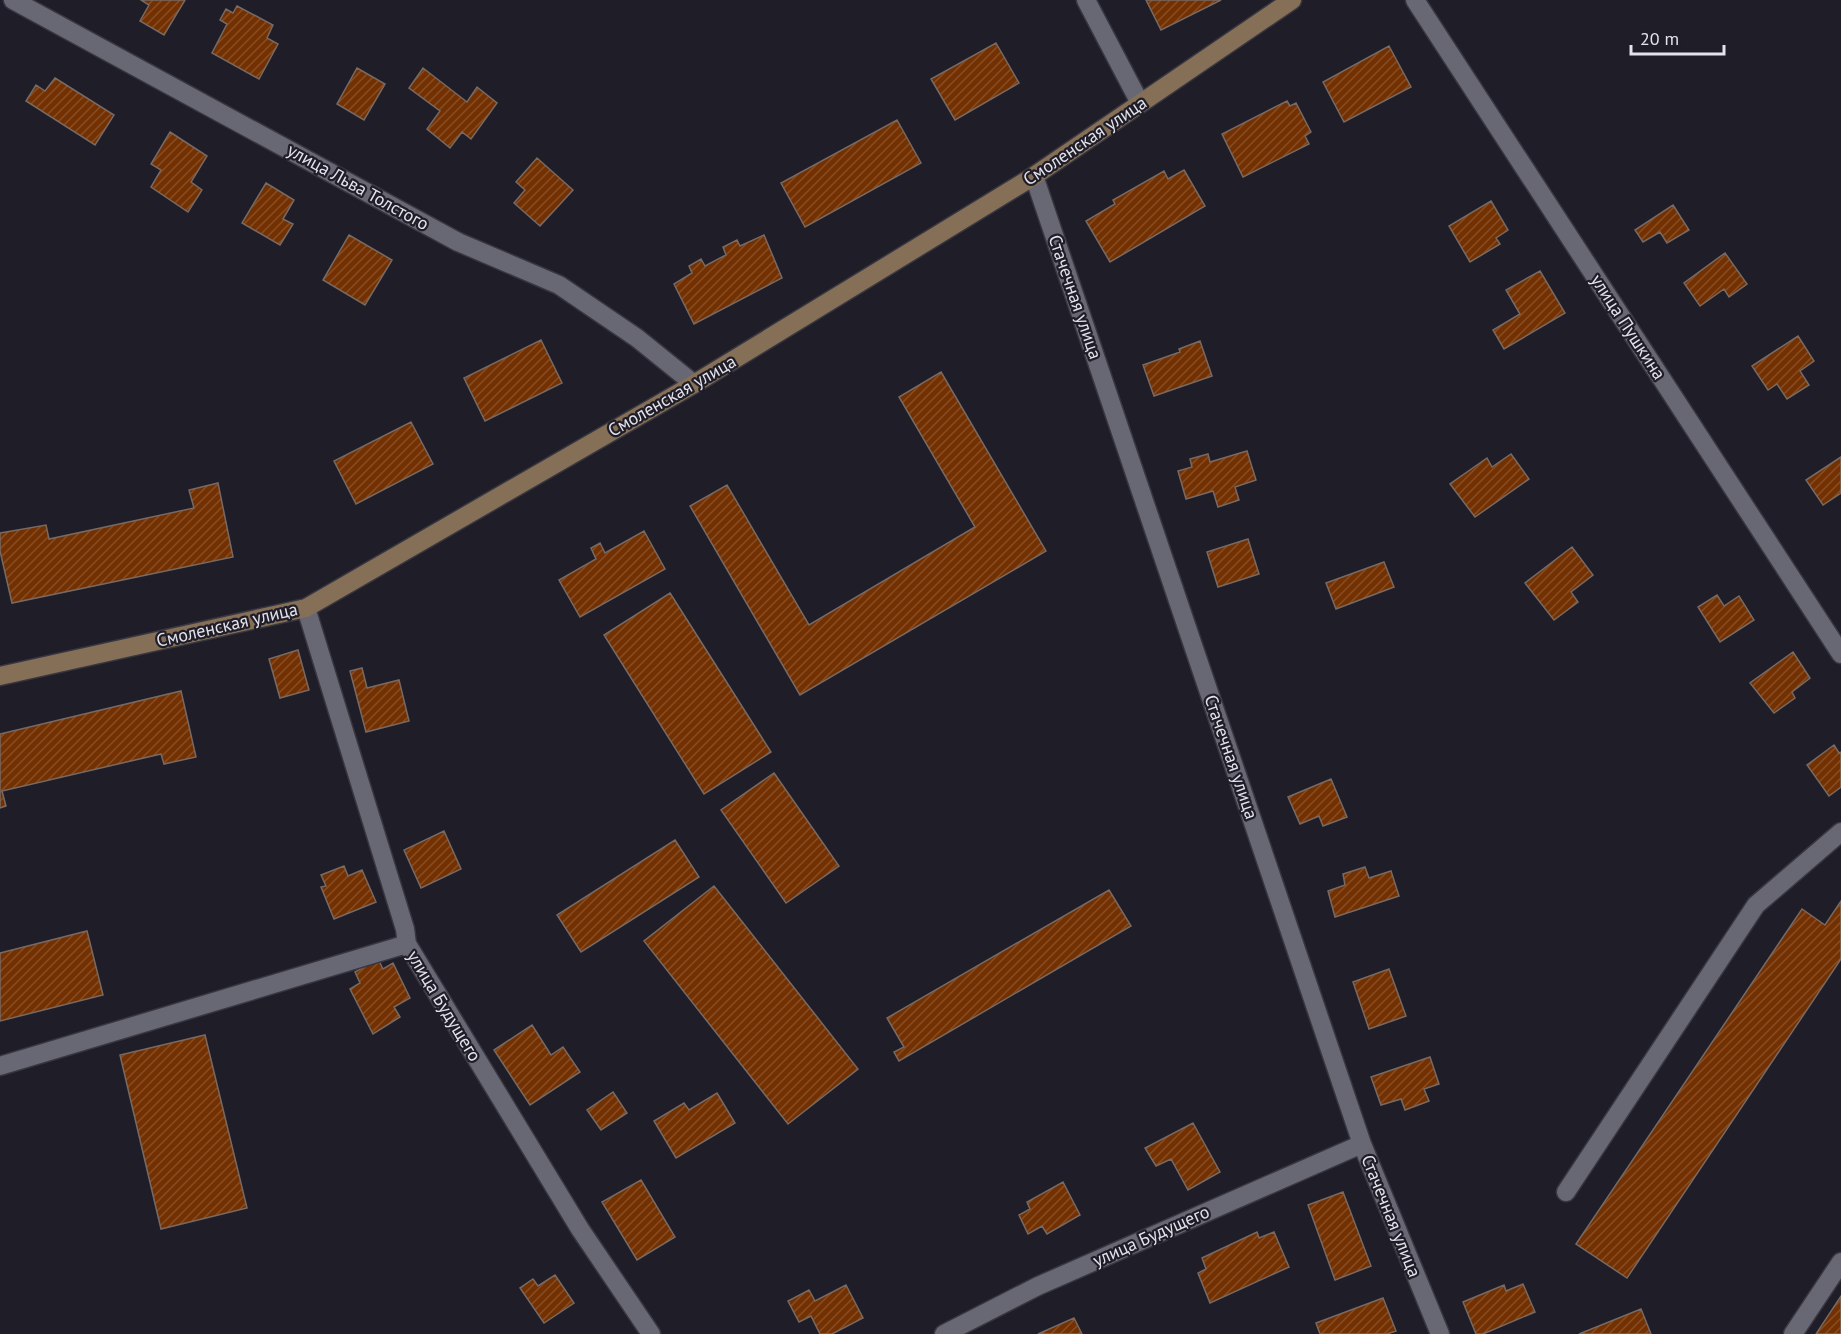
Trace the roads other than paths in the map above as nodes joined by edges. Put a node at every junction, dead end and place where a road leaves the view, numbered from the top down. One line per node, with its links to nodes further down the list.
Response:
1 (13, 0): 7 (street, улица Льва Толстого)
2 (1086, 0): 5 (street)
3 (1292, 0): 5 (main road, Смоленская улица)
4 (1415, 0): 9 (street, улица Пушкина)
5 (1140, 103): 6 (main road, Смоленская улица)
6 (1034, 176): 7 (main road, Смоленская улица); 14 (street, Стачечная улица)
7 (694, 384): 8 (main road, Смоленская улица)
8 (306, 608): 10 (main road, Смоленская улица); 12 (street, улица Будущего)
9 (1841, 654)
10 (0, 676)
11 (1841, 832): 15 (street)
12 (407, 944): 13 (street); 17 (street, улица Будущего)
13 (0, 1066)
14 (1362, 1144): 18 (street, улица Будущего); 19 (street, Стачечная улица)
15 (1566, 1192)
16 (1841, 1262): 20 (street)
17 (651, 1334)
18 (944, 1334)
19 (1440, 1334)
20 (1793, 1334)

